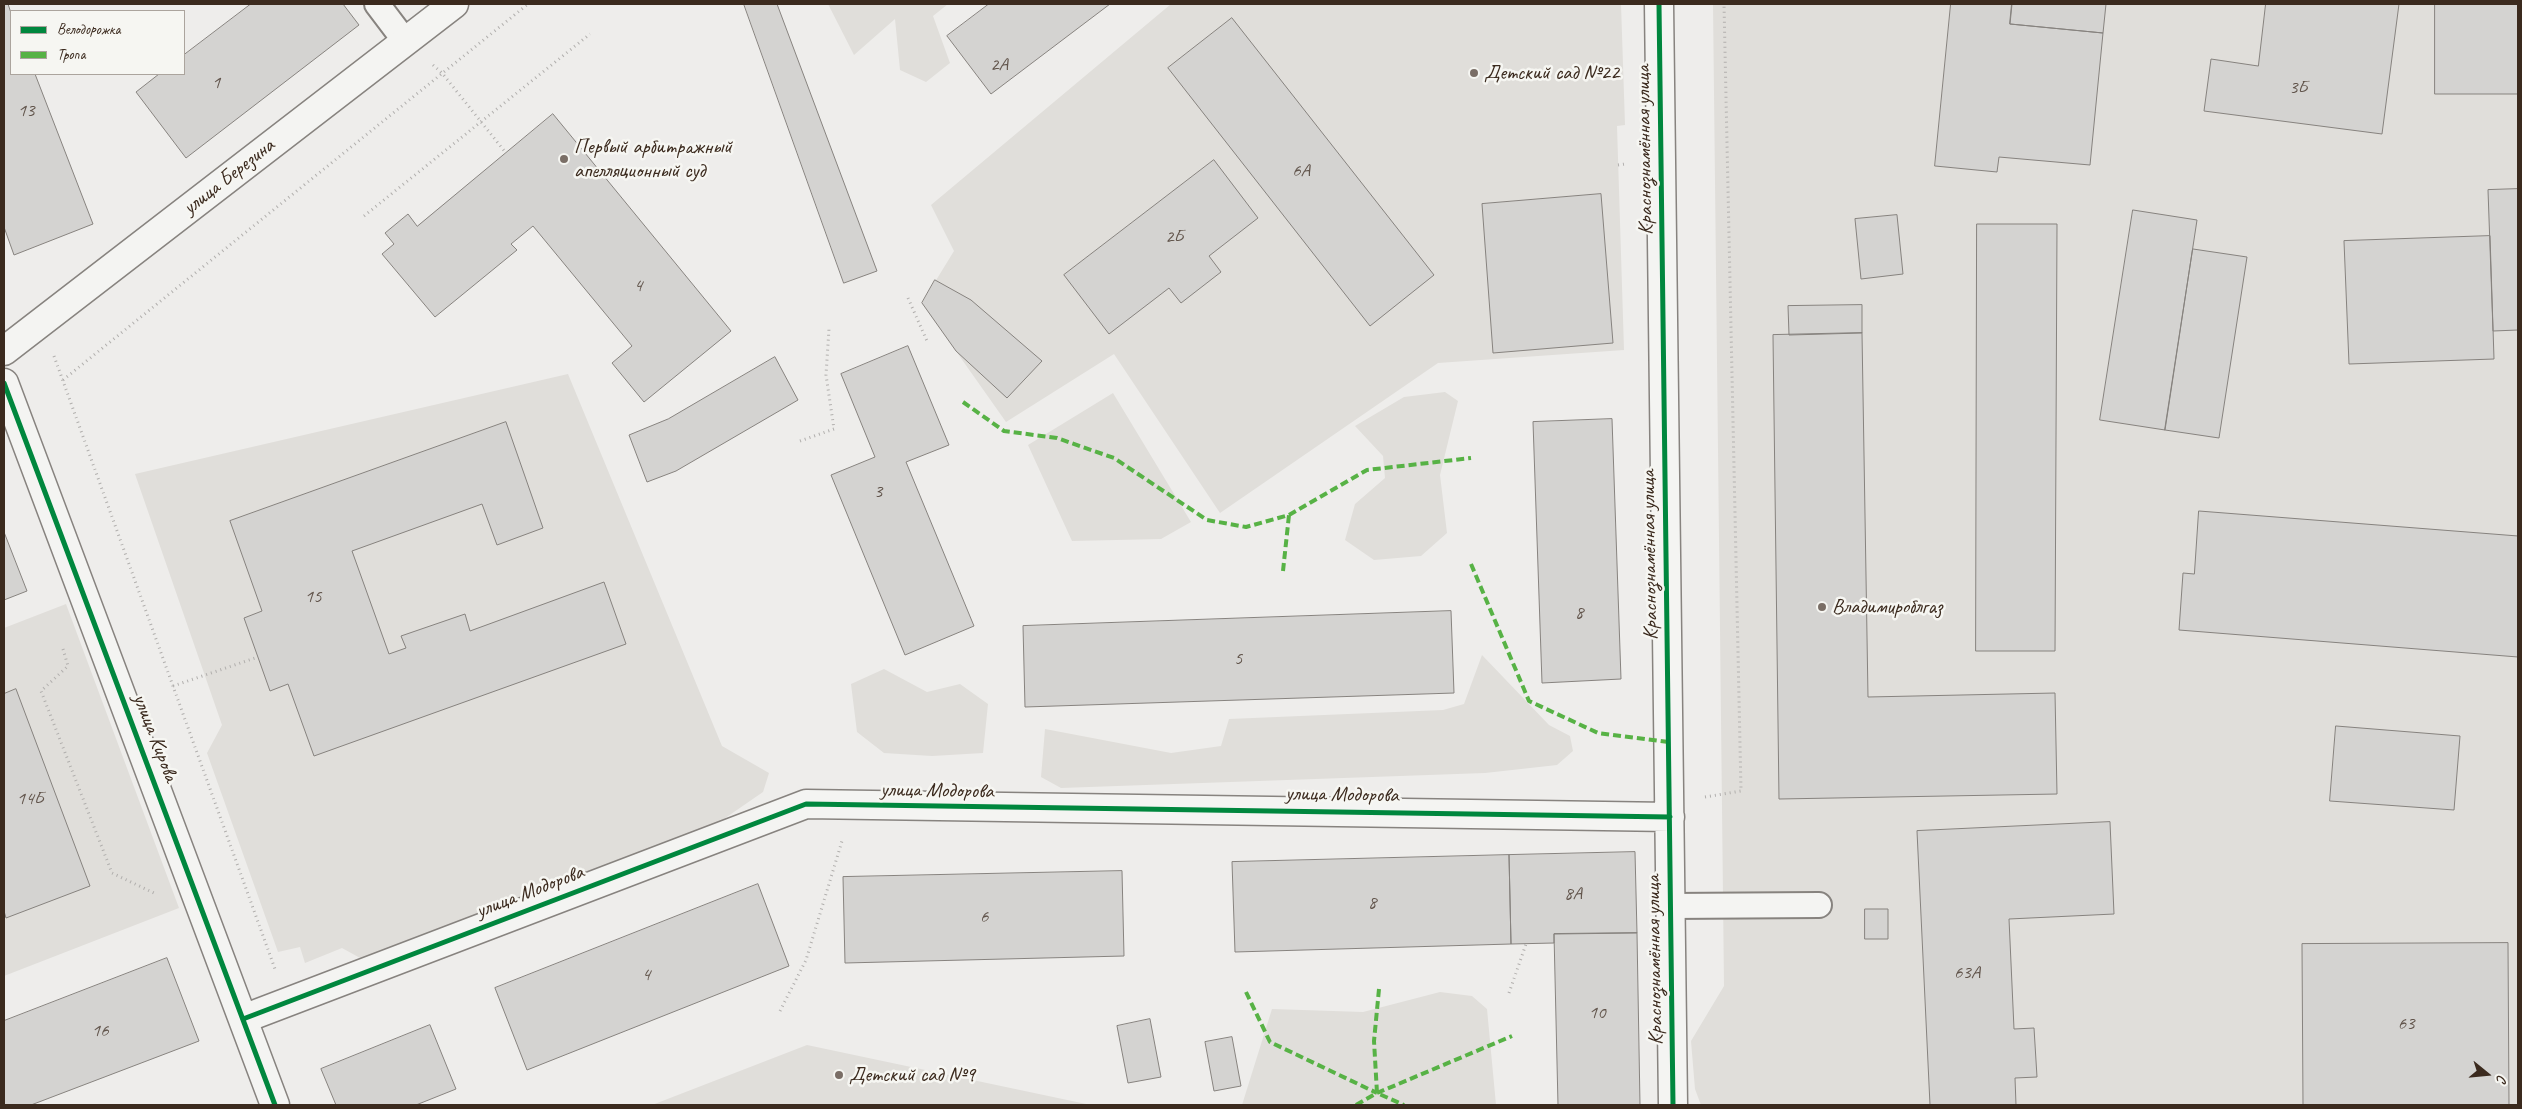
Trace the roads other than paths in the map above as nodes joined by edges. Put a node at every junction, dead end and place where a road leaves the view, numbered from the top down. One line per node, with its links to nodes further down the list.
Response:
1 (377, 4): 4 (lane)
2 (454, 4): 4 (street, улица Березина)
3 (1659, 4): 7 (street, Краснознамённая улица)
4 (405, 41): 5 (street, улица Березина)
5 (4, 351)
6 (4, 383): 10 (street, улица Кирова)
7 (1670, 817): 9 (street, Краснознамённая улица); 10 (street, улица Модорова)
8 (1818, 905): 9 (lane)
9 (1670, 906): 12 (street, Краснознамённая улица)
10 (243, 1019): 11 (street, улица Кирова)
11 (275, 1105)
12 (1673, 1105)

